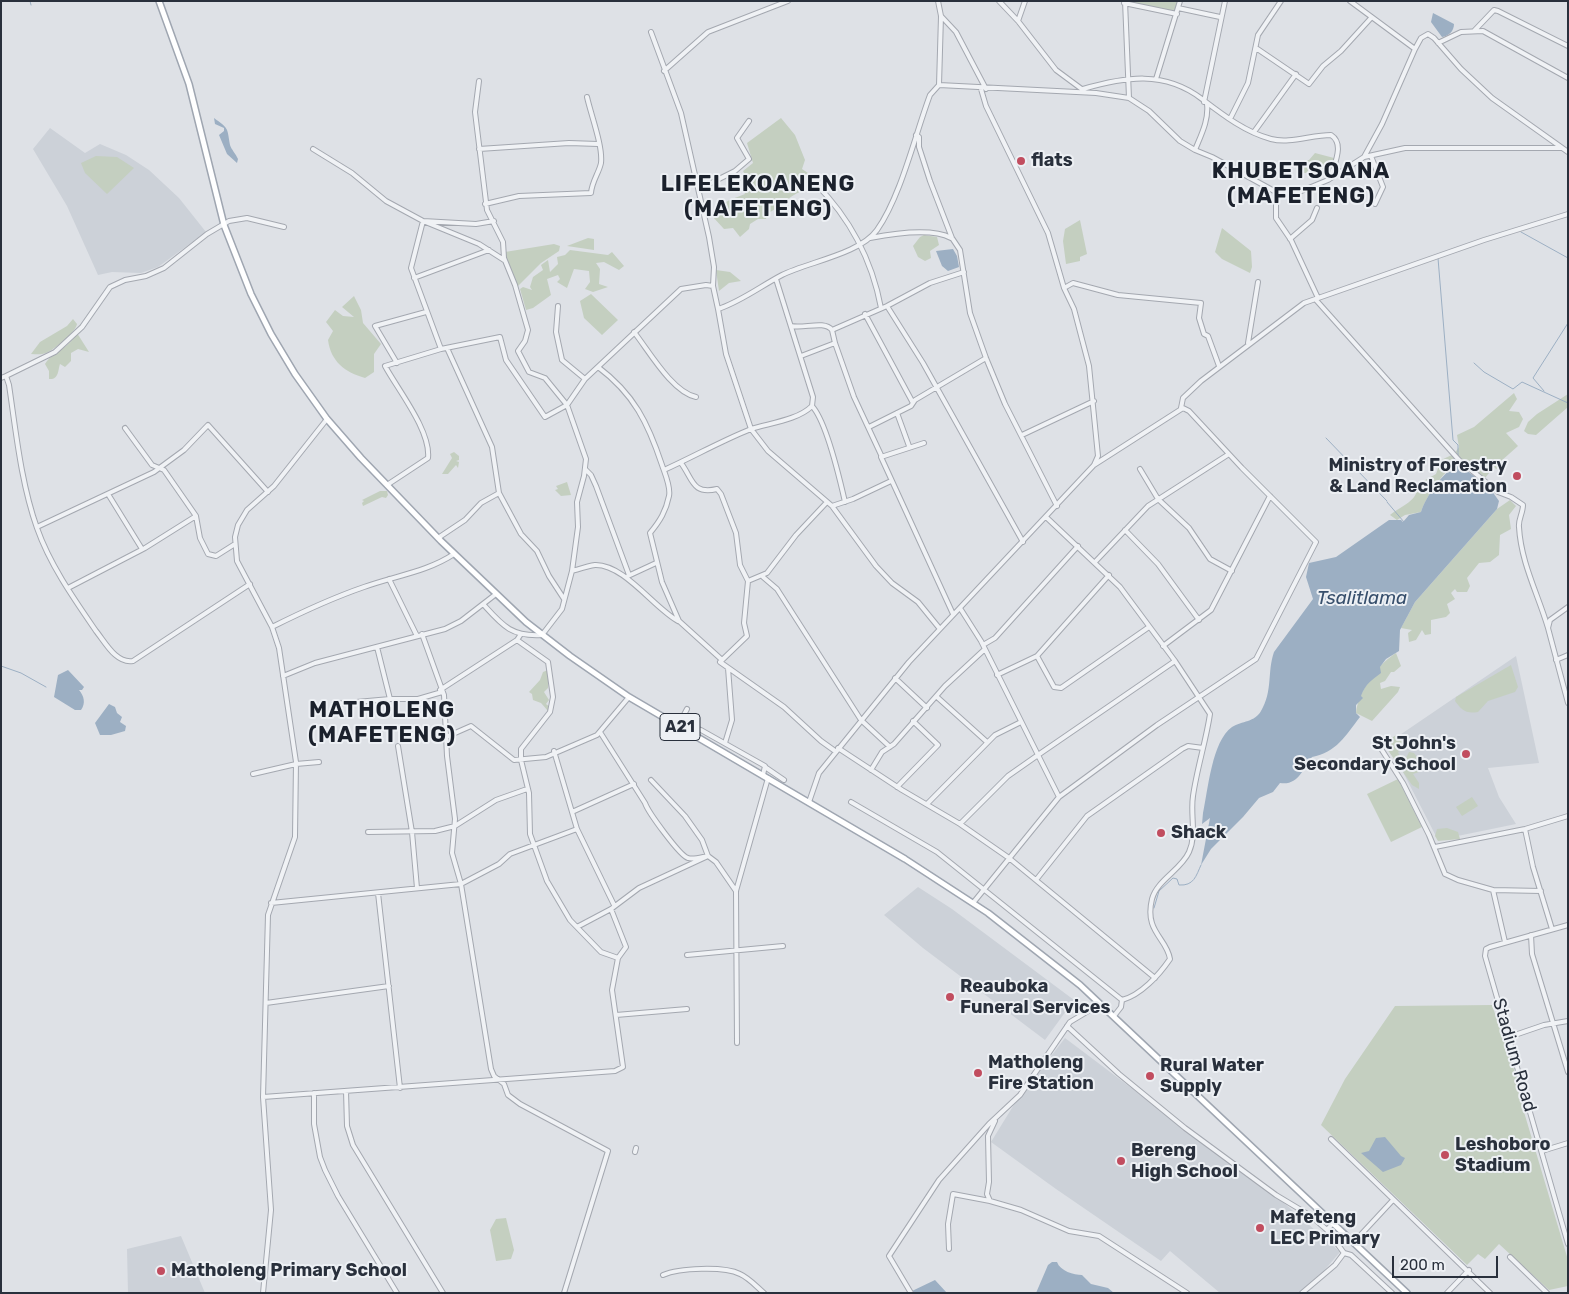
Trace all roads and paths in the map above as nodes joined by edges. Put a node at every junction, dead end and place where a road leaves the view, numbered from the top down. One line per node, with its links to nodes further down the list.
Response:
1 (159, 1): 59 (main road, A21)
2 (788, 1): 23 (street)
3 (938, 1): 13 (street)
4 (999, 1): 16 (street)
5 (1025, 1): 16 (street)
6 (1180, 1): 11 (street)
7 (1225, 1): 14 (street)
8 (1281, 1): 21 (street)
9 (1350, 1): 15 (street)
10 (1124, 2): 12 (street); 25 (street)
11 (1178, 8): 12 (street); 14 (street)
12 (1177, 14): 27 (street)
13 (941, 16): 29 (street); 31 (street)
14 (1220, 17): 36 (street)
15 (1371, 18): 22 (street); 24 (street)
16 (1018, 21): 32 (street)
17 (1474, 31): 19 (street); 20 (street); 26 (street)
18 (651, 32): 23 (street)
19 (1438, 43): 22 (street); 42 (street)
20 (1568, 46)
21 (1256, 48): 24 (street); 37 (street)
22 (1415, 48): 48 (street)
23 (664, 71): 51 (street)
24 (1296, 74): 39 (street)
25 (1129, 78): 27 (street); 32 (street); 35 (street)
26 (1568, 78)
27 (1156, 79): 36 (street)
28 (479, 81): 44 (street)
29 (939, 85): 30 (street); 40 (street)
30 (981, 89): 31 (street); 72 (street)
31 (986, 89): 33 (street)
32 (1082, 89): 33 (street)
33 (1086, 93): 35 (street)
34 (587, 97): 41 (street)
35 (1129, 98): 45 (street)
36 (1206, 103): 37 (street); 45 (street)
37 (1230, 119): 39 (street)
38 (749, 121): 51 (street)
39 (1254, 132): 49 (street)
40 (916, 135): 61 (street); 62 (street)
41 (598, 144): 44 (street); 53 (street)
42 (1561, 148): 46 (street); 47 (street)
43 (313, 149): 57 (street)
44 (479, 149): 53 (street)
45 (1195, 150): 52 (street)
46 (1568, 152)
47 (1371, 156): 48 (street); 54 (street)
48 (1364, 157): 49 (street)
49 (1331, 178): 52 (street)
50 (815, 183): 64 (street)
51 (699, 189): 71 (street)
52 (1276, 192): 63 (street)
53 (485, 204): 58 (street)
54 (1375, 204)
55 (1317, 208): 63 (street)
56 (1568, 214): 73 (street)
57 (423, 221): 58 (street); 65 (street); 68 (street)
58 (494, 221): 66 (street)
59 (224, 225): 60 (street); 92 (street); 103 (main road, A21)
60 (284, 227)
61 (870, 238): 62 (street); 64 (street)
62 (952, 238): 67 (street)
63 (1290, 239): 73 (street)
64 (860, 244): 69 (street); 76 (street)
65 (490, 250): 66 (street); 68 (street)
66 (505, 262): 99 (street)
67 (964, 272): 75 (street); 88 (street)
68 (414, 278): 78 (street)
69 (776, 279): 77 (street); 80 (street)
70 (1258, 282): 84 (street)
71 (712, 286): 77 (street); 82 (street)
72 (1064, 288): 90 (street); 97 (street)
73 (1317, 299): 84 (street); 160 (street)
74 (558, 306): 94 (street)
75 (887, 306): 76 (street); 95 (street)
76 (881, 308): 79 (street)
77 (718, 309): 106 (street)
78 (426, 312): 86 (street); 89 (street)
79 (865, 314): 81 (street); 98 (street)
80 (791, 326): 81 (street); 87 (street)
81 (832, 330): 83 (street)
82 (634, 332): 91 (street); 96 (street)
83 (835, 343): 87 (street); 104 (street)
84 (1248, 343): 90 (street)
85 (447, 348): 86 (street); 99 (street); 121 (street)
86 (441, 349): 89 (street)
87 (801, 356): 100 (street)
88 (986, 358): 95 (street); 107 (street)
89 (396, 363): 119 (street)
90 (1219, 366): 101 (street)
91 (598, 367): 94 (street); 117 (street)
92 (6, 376): 93 (street); 131 (street)
93 (1, 378)
94 (585, 379): 99 (street)
95 (936, 386): 98 (street); 134 (street)
96 (696, 397)
97 (1094, 401): 107 (street); 113 (street)
98 (913, 403): 102 (street)
99 (566, 405): 115 (street)
100 (812, 406): 106 (street); 126 (street)
101 (1181, 408): 110 (street); 113 (street)
102 (897, 413): 104 (street); 109 (street)
103 (327, 419): 119 (main road, A21); 120 (street)
104 (869, 427): 111 (street)
105 (125, 428): 114 (street)
106 (751, 429): 112 (street); 125 (street)
107 (1022, 435): 128 (street)
108 (924, 443): 109 (street)
109 (909, 446): 111 (street)
110 (1229, 454): 123 (street); 124 (street)
111 (882, 456): 118 (street)
112 (681, 463): 117 (street); 147 (street)
113 (1094, 465): 128 (street)
114 (160, 468): 120 (street); 122 (street); 129 (street)
115 (585, 469): 141 (street); 144 (street)
116 (1140, 469): 124 (street)
117 (664, 470): 140 (street)
118 (891, 481): 126 (street); 155 (street)
119 (387, 485): 133 (main road, A21)
120 (268, 492): 135 (street)
121 (499, 493): 133 (street); 151 (street)
122 (108, 494): 131 (street); 137 (street)
123 (1270, 496): 142 (street); 181 (street)
124 (1158, 499): 132 (street); 142 (street)
125 (827, 502): 127 (street); 145 (street)
126 (845, 502): 127 (street)
127 (832, 506): 161 (street)
128 (1057, 506): 130 (street)
129 (196, 516): 135 (street); 137 (street)
130 (1046, 516): 134 (street); 136 (street)
131 (37, 527): 149 (street)
132 (1124, 530): 139 (street); 156 (street)
133 (438, 538): 138 (main road, A21)
134 (1023, 542): 154 (street)
135 (235, 544): 148 (street)
136 (1078, 546): 139 (street); 168 (street)
137 (142, 550): 149 (street)
138 (454, 554): 146 (street); 150 (main road, A21)
139 (1094, 562): 143 (street)
140 (656, 564): 144 (street); 157 (street)
141 (572, 571): 144 (street); 151 (street)
142 (1232, 571): 156 (street)
143 (1109, 575): 159 (street); 170 (street)
144 (628, 576): 157 (street)
145 (763, 577): 147 (street); 188 (street)
146 (388, 580): 158 (street); 163 (street)
147 (748, 581): 171 (street)
148 (250, 584): 149 (street); 158 (street)
149 (68, 588)
150 (496, 594): 152 (street); 164 (main road, A21)
151 (565, 599): 164 (street)
152 (483, 604): 162 (street); 163 (street)
153 (1568, 607): 160 (street)
154 (960, 608): 155 (street); 168 (street)
155 (953, 614): 161 (street)
156 (1199, 620): 166 (street)
157 (679, 621): 171 (street)
158 (272, 627): 176 (street)
159 (1149, 627): 166 (street); 170 (street)
160 (1548, 628): 172 (street)
161 (940, 629): 177 (street)
162 (521, 634): 164 (street); 165 (street)
163 (420, 635): 167 (street); 178 (street)
164 (542, 635): 183 (main road, A21)
165 (517, 640): 178 (street); 203 (street)
166 (1163, 646): 173 (street)
167 (377, 647): 176 (street); 182 (street)
168 (984, 647): 175 (street); 180 (street)
169 (1568, 655): 172 (street)
170 (1037, 656): 175 (street)
171 (721, 660): 174 (street)
172 (1556, 660): 179 (street)
173 (1175, 661): 181 (street); 202 (street)
174 (728, 668): 195 (street); 200 (street)
175 (998, 675): 190 (street)
176 (283, 676): 205 (street)
177 (895, 678): 186 (street); 188 (street)
178 (441, 691): 182 (street); 193 (street)
179 (1567, 694): 184 (street)
180 (937, 696): 186 (street); 194 (street)
181 (1199, 696): 199 (street); 215 (street)
182 (390, 698): 185 (street)
183 (629, 698): 191 (main road, A21); 192 (street)
184 (1568, 703)
185 (334, 704)
186 (927, 708): 189 (street)
187 (687, 709): 191 (street)
188 (860, 720): 198 (street); 200 (street)
189 (914, 722): 198 (street); 213 (street)
190 (1021, 722): 194 (street); 202 (street)
191 (679, 724): 195 (street); 209 (main road, A21)
192 (600, 732): 201 (street); 212 (street)
193 (446, 737): 203 (street); 222 (street)
194 (987, 742): 218 (street)
195 (725, 743): 206 (street)
196 (1378, 744): 228 (street)
197 (398, 746): 226 (street)
198 (890, 747): 207 (street)
199 (1203, 748): 231 (street); 252 (street)
200 (837, 749): 207 (street); 216 (street)
201 (554, 751): 203 (street); 219 (street)
202 (1038, 755): 215 (street); 221 (street)
203 (521, 760): 214 (street)
204 (319, 762): 205 (street)
205 (296, 764): 208 (street); 239 (street)
206 (765, 768): 209 (street); 211 (street)
207 (871, 770): 213 (street)
208 (253, 774)
209 (765, 777): 216 (main road, A21); 237 (street)
210 (651, 780): 229 (street)
211 (784, 780)
212 (634, 784): 219 (street); 229 (street)
213 (897, 787): 218 (street)
214 (527, 789): 222 (street); 227 (street)
215 (1059, 797): 230 (street)
216 (809, 802): 240 (main road, A21)
217 (851, 802): 234 (street)
218 (927, 804): 221 (street)
219 (572, 812): 223 (street)
220 (1568, 816): 224 (street)
221 (960, 824): 230 (street)
222 (455, 826): 226 (street); 232 (street)
223 (577, 829): 227 (street); 241 (street)
224 (1525, 829): 228 (street); 236 (street)
225 (368, 832): 226 (street)
226 (412, 832): 233 (street)
227 (534, 845): 232 (street); 244 (street)
228 (1435, 847): 235 (street)
229 (708, 856): 237 (street); 241 (street)
230 (1009, 858): 231 (street); 234 (street)
231 (1036, 880): 252 (street)
232 (462, 884): 233 (street); 266 (street)
233 (417, 888): 238 (street)
234 (984, 888): 240 (street); 254 (street)
235 (1493, 890): 236 (street); 247 (street)
236 (1541, 891): 245 (street)
237 (736, 892): 249 (street)
238 (378, 893): 239 (street); 253 (street)
239 (271, 903): 255 (street)
240 (973, 903): 256 (main road, A21)
241 (614, 905): 242 (street)
242 (611, 909): 244 (street); 251 (street)
243 (1568, 925): 245 (street, Stadium Road)
244 (577, 927): 251 (street)
245 (1552, 929): 246 (street, Stadium Road)
246 (1531, 935): 247 (street, Stadium Road); 261 (street)
247 (1505, 942): 263 (street, Stadium Road)
248 (784, 946): 249 (street)
249 (737, 951): 250 (street); 264 (street)
250 (687, 955)
251 (618, 958): 258 (street)
252 (1155, 978): 254 (street)
253 (389, 986): 255 (street); 267 (street)
254 (1122, 1000): 259 (street)
255 (266, 1003): 270 (street)
256 (1100, 1004): 259 (main road, A21); 262 (street)
257 (687, 1008): 258 (street)
258 (616, 1016): 266 (street)
259 (1114, 1016): 277 (main road, A21)
260 (1568, 1021): 261 (street)
261 (1552, 1023): 263 (street); 265 (street)
262 (1067, 1026): 271 (street); 278 (street)
263 (1509, 1037): 274 (street, Stadium Road)
264 (737, 1043)
265 (1568, 1072)
266 (499, 1080): 267 (street); 291 (street)
267 (400, 1088): 268 (street)
268 (346, 1091): 269 (street); 290 (street)
269 (314, 1093): 270 (street); 289 (street)
270 (263, 1097): 288 (street)
271 (995, 1121): 275 (street); 293 (street)
272 (1331, 1139): 276 (street)
273 (1568, 1143): 274 (street)
274 (1542, 1150): 280 (street, Stadium Road)
275 (990, 1200): 281 (street); 294 (street)
276 (1393, 1200): 279 (street); 285 (street)
277 (1334, 1222): 278 (street); 279 (main road, A21)
278 (1327, 1230): 282 (street)
279 (1354, 1242): 284 (main road, A21)
280 (1568, 1244)
281 (949, 1249)
282 (1344, 1253): 287 (street); 295 (street)
283 (1510, 1257): 300 (street)
284 (1383, 1268): 287 (street); 297 (main road, A21)
285 (1469, 1270): 298 (street); 299 (street)
286 (663, 1275): 292 (street)
287 (1374, 1277): 296 (street)
288 (263, 1293)
289 (397, 1293)
290 (443, 1293)
291 (564, 1293)
292 (764, 1293)
293 (911, 1293)
294 (1186, 1293)
295 (1302, 1293)
296 (1392, 1293)
297 (1407, 1293)
298 (1447, 1293)
299 (1490, 1293)
300 (1547, 1293)

